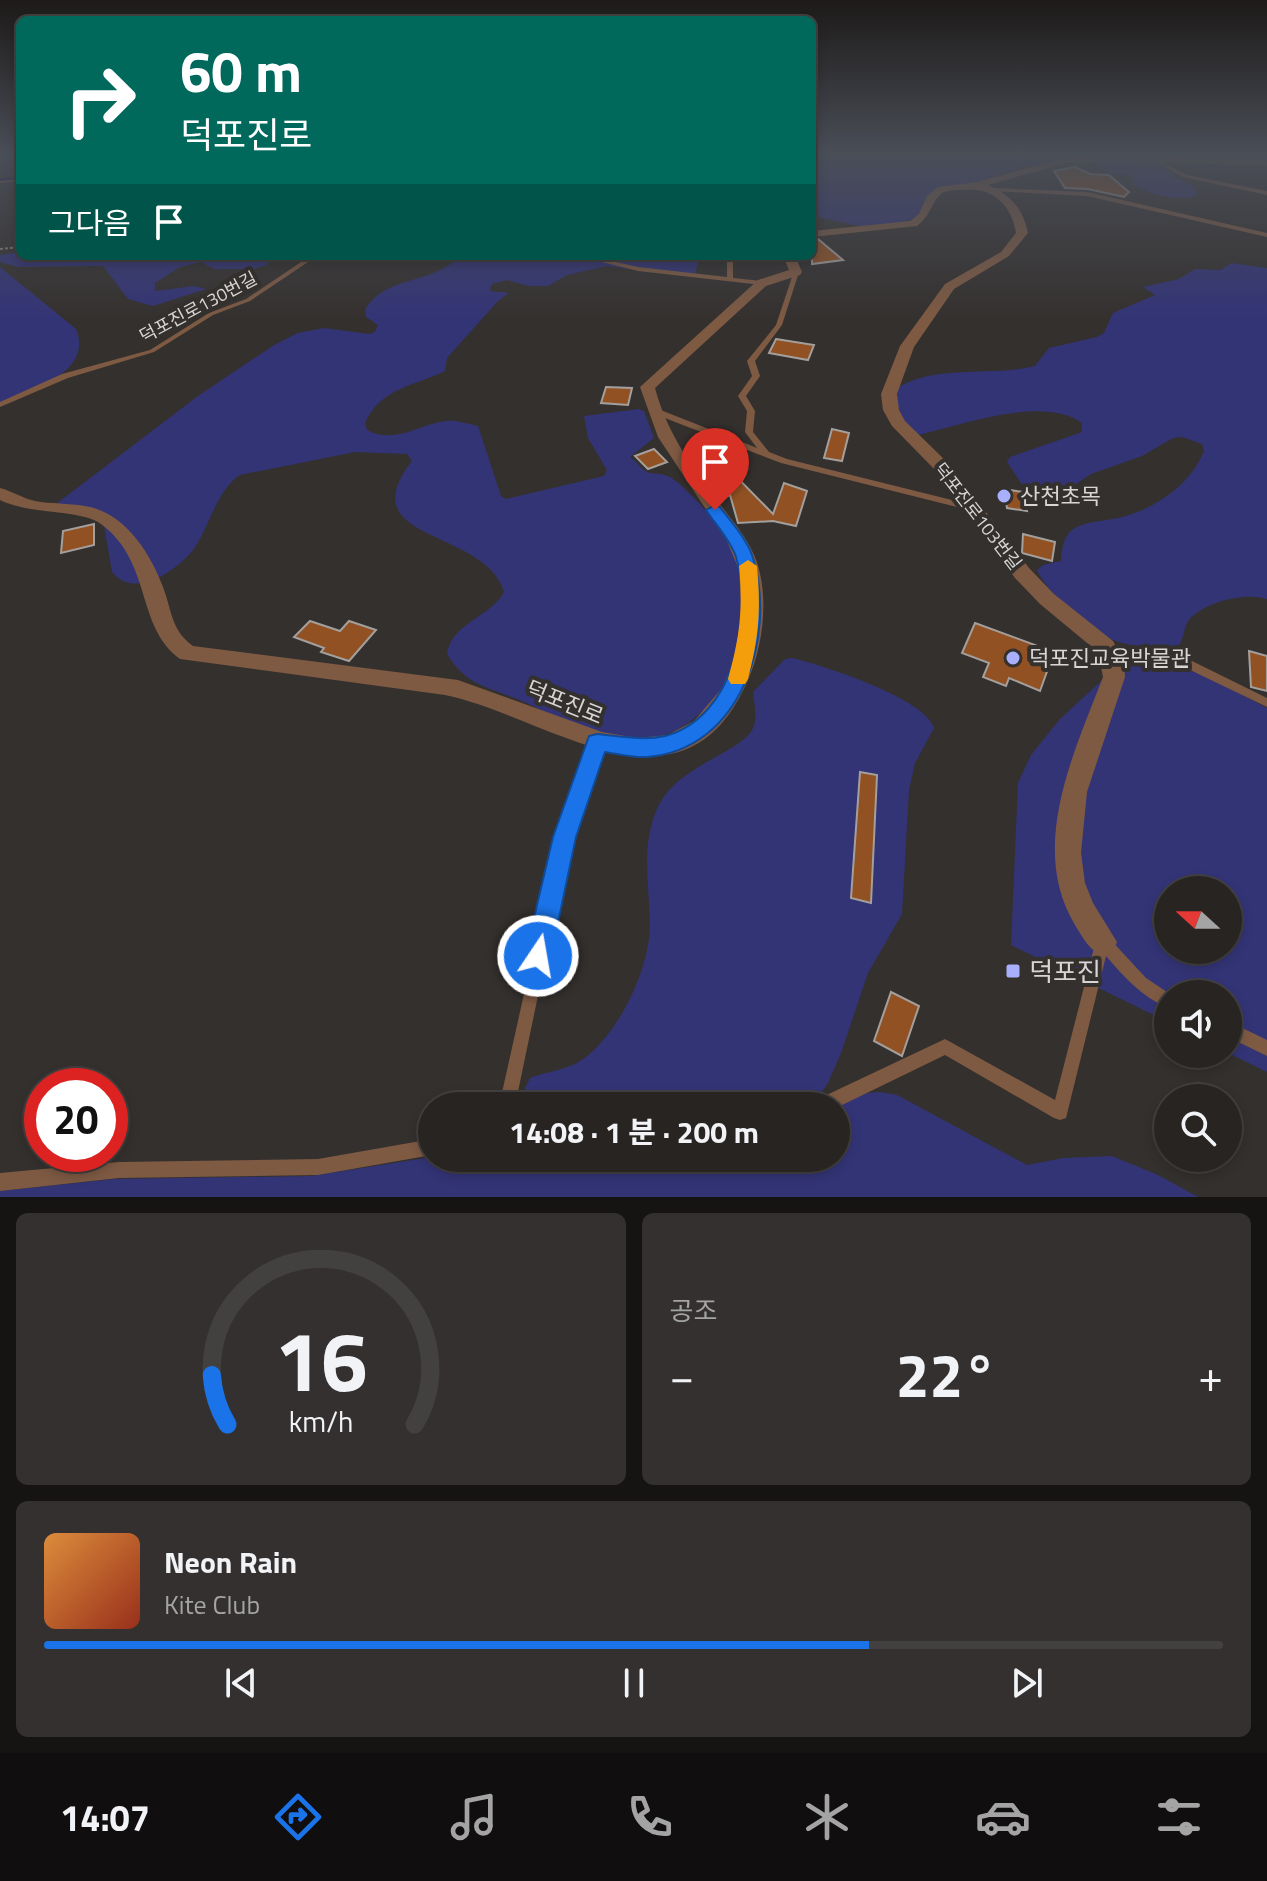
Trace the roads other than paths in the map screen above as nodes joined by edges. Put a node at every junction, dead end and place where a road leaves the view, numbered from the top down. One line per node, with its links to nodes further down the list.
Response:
1 (927, 209): 4 (street)
2 (1015, 209): 16 (street, 덕포진로103번길)
3 (1152, 209): 5 (lane)
4 (816, 234)
5 (1267, 235)
6 (308, 260): 12 (lane, 덕포진로130번길)
7 (599, 260): 10 (lane)
8 (730, 260): 10 (lane)
9 (792, 264): 11 (street); 14 (lane)
10 (730, 279): 11 (lane)
11 (762, 283): 13 (street)
12 (0, 405)
13 (655, 411): 14 (lane); 19 (street, 덕포진로)
14 (765, 453): 16 (lane)
15 (0, 493): 19 (street, 덕포진로)
16 (974, 508): 17 (street, 덕포진로103번길)
17 (1106, 647): 18 (lane, 덕포진로103번길); 20 (street)
18 (1267, 703)
19 (597, 742): 24 (lane)
20 (1103, 942): 21 (lane); 25 (lane)
21 (1154, 994)
22 (1242, 1036): 23 (lane)
23 (1267, 1048)
24 (510, 1092)
25 (850, 1093)
26 (418, 1149): 27 (lane)
27 (0, 1182)

